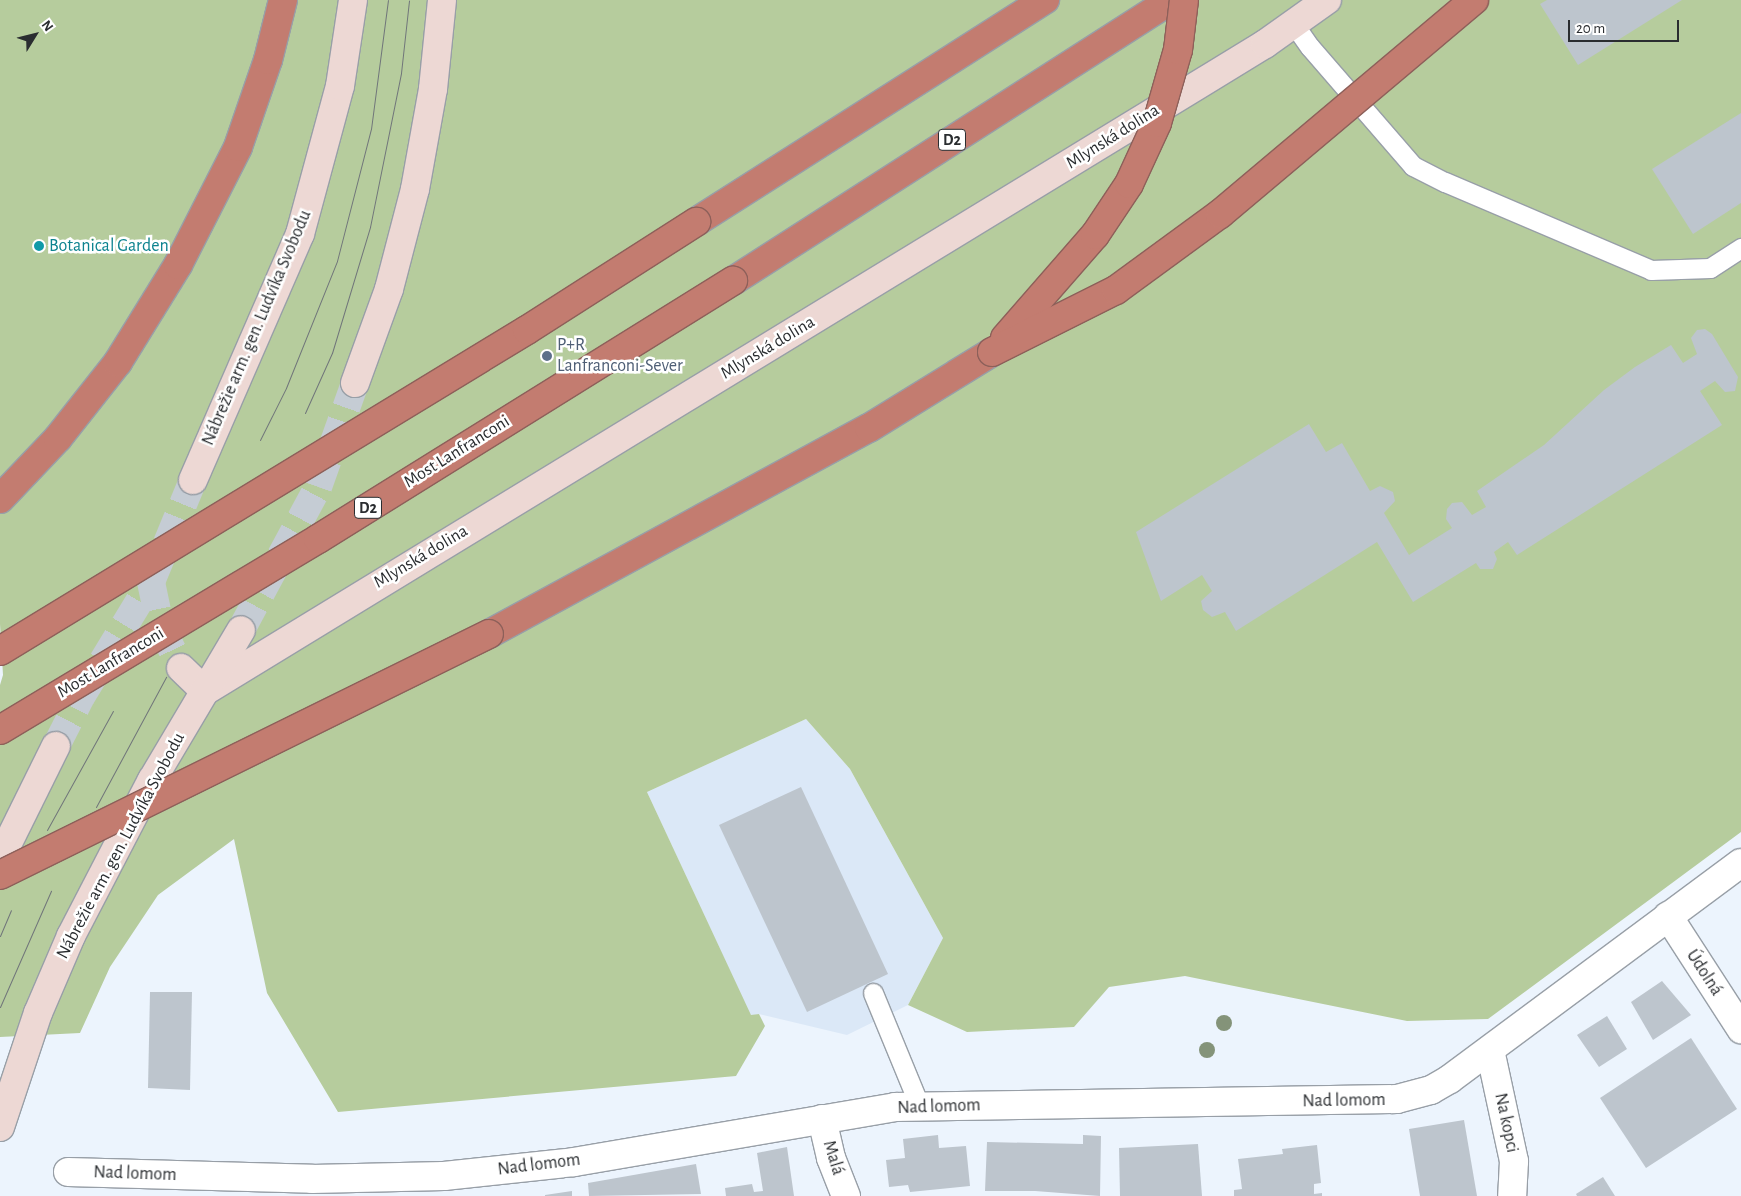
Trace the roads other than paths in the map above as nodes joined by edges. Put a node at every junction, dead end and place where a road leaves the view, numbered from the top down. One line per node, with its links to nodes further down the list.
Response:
1 (283, 0): 14 (highway)
2 (353, 0): 13 (main road, Nábrežie arm. gen. Ludvíka Svobodu)
3 (442, 0): 12 (main road)
4 (1045, 0): 16 (highway, bridge)
5 (1171, 0): 19 (highway, Most Lanfranconi / D2, bridge)
6 (1184, 0): 11 (highway, bridge)
7 (1327, 0): 9 (main road, Mlynská dolina)
8 (1474, 0): 11 (highway, bridge)
9 (1293, 23): 10 (lane); 18 (main road, Mlynská dolina)
10 (1741, 248)
11 (992, 352): 21 (highway, bridge)
12 (355, 383)
13 (193, 480)
14 (0, 498)
15 (241, 630): 18 (main road, Nábrežie arm. gen. Ludvíka Svobodu)
16 (0, 652)
17 (181, 668): 18 (main road)
18 (205, 691): 29 (main road, Nábrežie arm. gen. Ludvíka Svobodu)
19 (0, 730)
20 (56, 746): 21 (main road)
21 (2, 863)
22 (1741, 863): 23 (street, Nad lomom)
23 (1668, 916): 25 (street, Údolná); 26 (street, Nad lomom)
24 (873, 993): 27 (lane)
25 (1741, 1029)
26 (1490, 1050): 27 (street, Nad lomom); 34 (street, Na kopci)
27 (920, 1106): 28 (street, Nad lomom)
28 (822, 1119): 32 (street, Nad lomom); 33 (street, Malá)
29 (0, 1127)
30 (68, 1172): 31 (street, Nad lomom)
31 (270, 1187): 32 (street, Nad lomom)
32 (316, 1188)
33 (846, 1196)
34 (1512, 1196)

